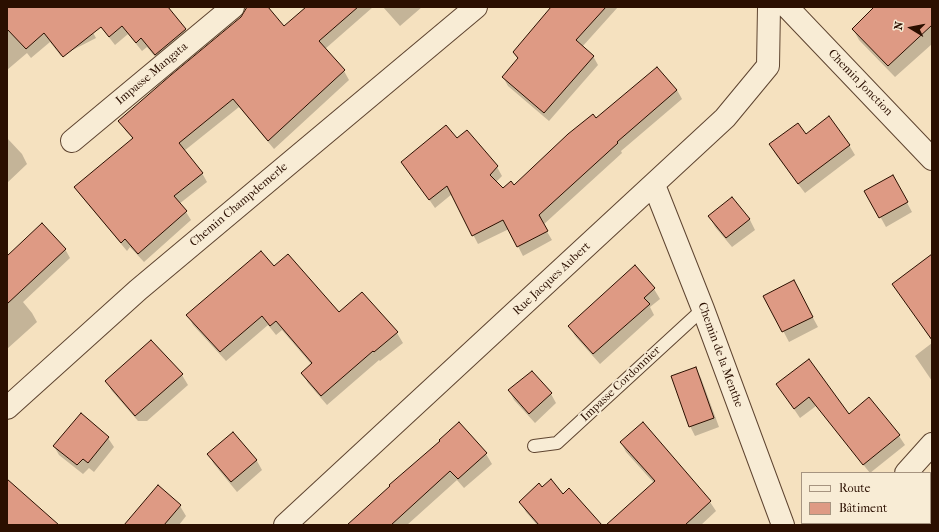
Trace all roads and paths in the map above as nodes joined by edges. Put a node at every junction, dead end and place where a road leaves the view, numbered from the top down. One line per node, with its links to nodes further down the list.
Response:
1 (233, 7): 5 (street, Impasse Mangata)
2 (476, 7): 9 (street, Chemin Champdemerle)
3 (769, 7): 7 (street, Rue Jacques Aubert)
4 (787, 7): 6 (street, Chemin Jonction)
5 (72, 142)
6 (929, 151)
7 (654, 185): 8 (street, Chemin de la Menthe); 13 (street, Rue Jacques Aubert)
8 (703, 309): 11 (lane, Impasse Cordonnier); 14 (street, Chemin de la Menthe)
9 (7, 408)
10 (932, 444): 12 (street)
11 (534, 446)
12 (907, 472)
13 (285, 525)
14 (783, 525)

